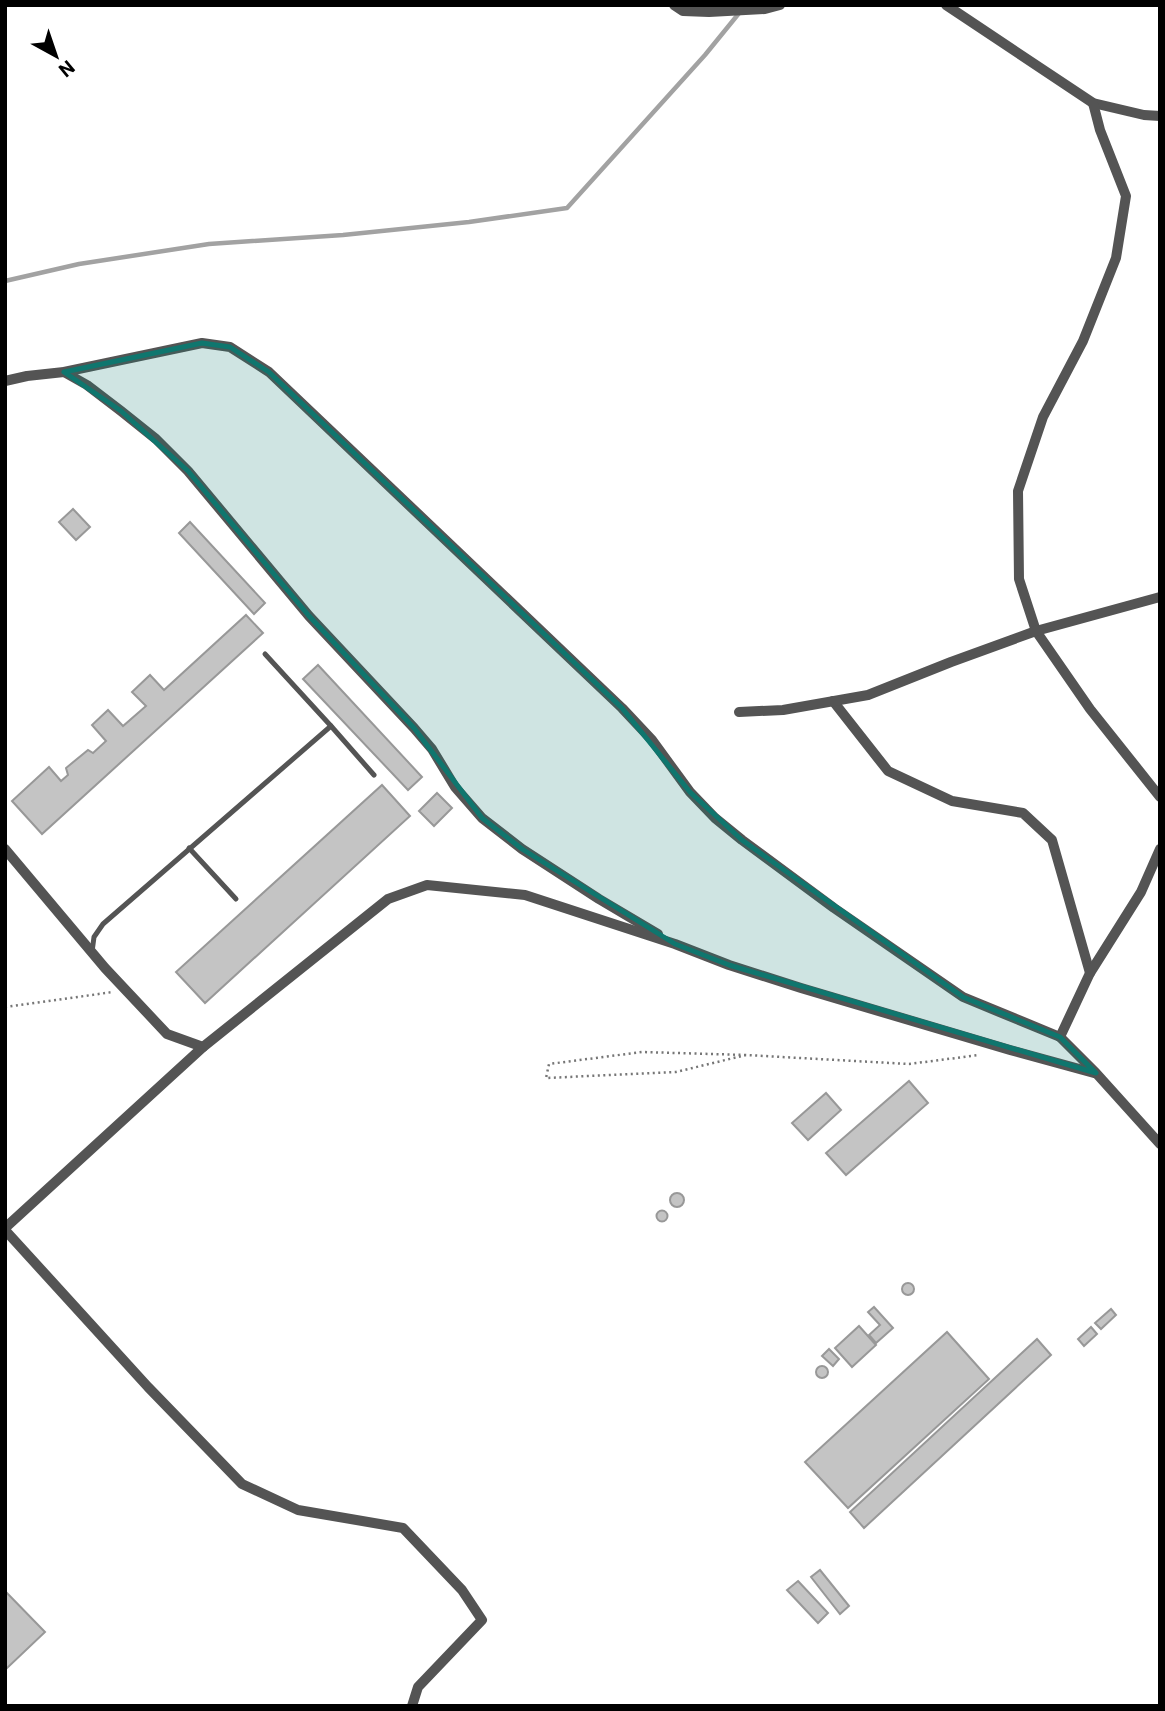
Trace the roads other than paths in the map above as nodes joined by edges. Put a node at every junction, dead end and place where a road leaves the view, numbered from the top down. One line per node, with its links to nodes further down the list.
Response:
1 (674, 5): 2 (street)
2 (780, 5)
3 (946, 5): 4 (street)
4 (1093, 103): 5 (street); 9 (street)
5 (1160, 116)
6 (64, 372): 7 (street); 20 (street); 23 (street)
7 (5, 381)
8 (1160, 597): 9 (street)
9 (1036, 631): 11 (street); 15 (street)
10 (265, 654): 13 (lane)
11 (833, 701): 12 (street); 22 (street)
12 (739, 712)
13 (331, 726): 14 (lane); 16 (lane)
14 (374, 775)
15 (1160, 797)
16 (189, 848): 19 (lane); 21 (lane)
17 (1160, 849): 22 (street)
18 (7, 852): 21 (street)
19 (236, 899)
20 (675, 944): 24 (street); 25 (street)
21 (92, 953): 24 (street)
22 (1090, 973): 23 (street)
23 (1060, 1037): 25 (street)
24 (203, 1047): 27 (street)
25 (1096, 1073): 26 (street)
26 (1160, 1144)
27 (5, 1229): 28 (street)
28 (411, 1706)

